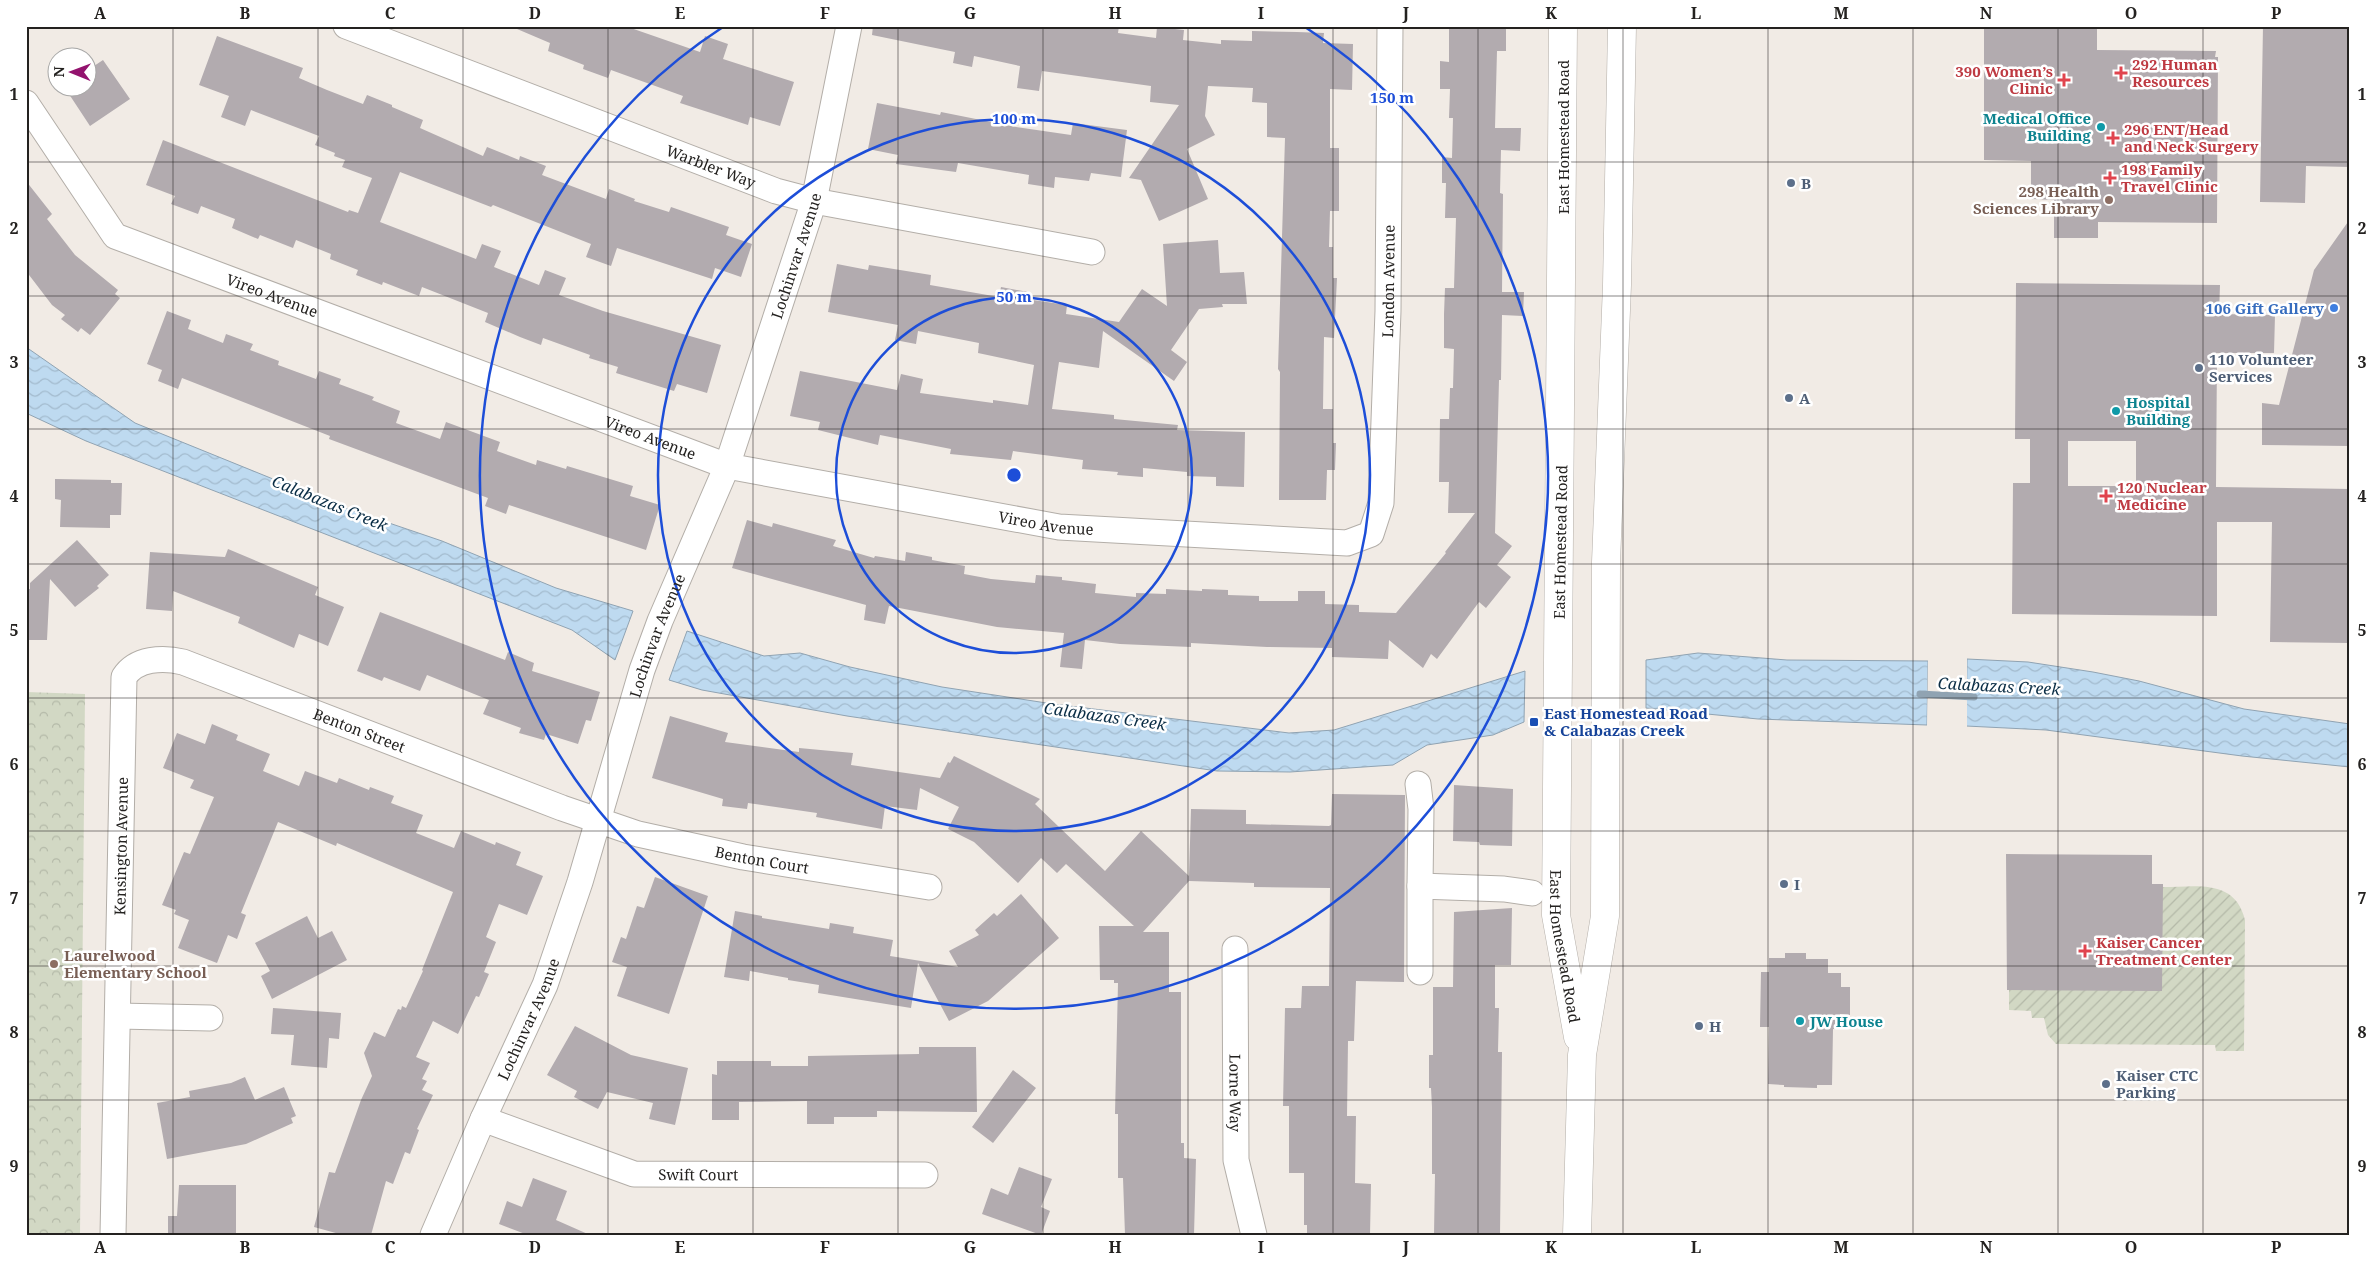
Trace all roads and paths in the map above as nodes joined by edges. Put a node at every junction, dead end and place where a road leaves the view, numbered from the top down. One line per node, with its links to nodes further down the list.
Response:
1 (346, 26): 7 (street, Warbler Way)
2 (849, 26): 7 (street, Lochinvar Avenue)
3 (1390, 26): 10 (street, London Avenue)
4 (1563, 26): 21 (main road, East Homestead Road)
5 (1622, 26): 21 (main road, East Homestead Road)
6 (26, 103): 9 (street, Vireo Avenue)
7 (814, 201): 8 (street, Warbler Way); 9 (street, Lochinvar Avenue)
8 (1092, 252)
9 (727, 466): 10 (street, Vireo Avenue); 13 (street, Lochinvar Avenue)
10 (1371, 534)
11 (124, 677): 13 (street, Benton Street); 19 (street, Kensington Avenue)
12 (1418, 784): 14 (street)
13 (598, 821): 15 (street, Benton Court); 22 (street, Lochinvar Avenue)
14 (1420, 886): 16 (street); 18 (street)
15 (929, 887)
16 (1532, 893)
17 (1235, 949): 26 (street, Lorne Way)
18 (1420, 972)
19 (118, 1016): 20 (street); 24 (street, Kensington Avenue)
20 (210, 1018)
21 (1582, 1055): 27 (main road, East Homestead Road)
22 (483, 1119): 23 (street, Swift Court); 25 (street, Lochinvar Avenue)
23 (925, 1175)
24 (113, 1235)
25 (433, 1235)
26 (1254, 1235)
27 (1577, 1235)

